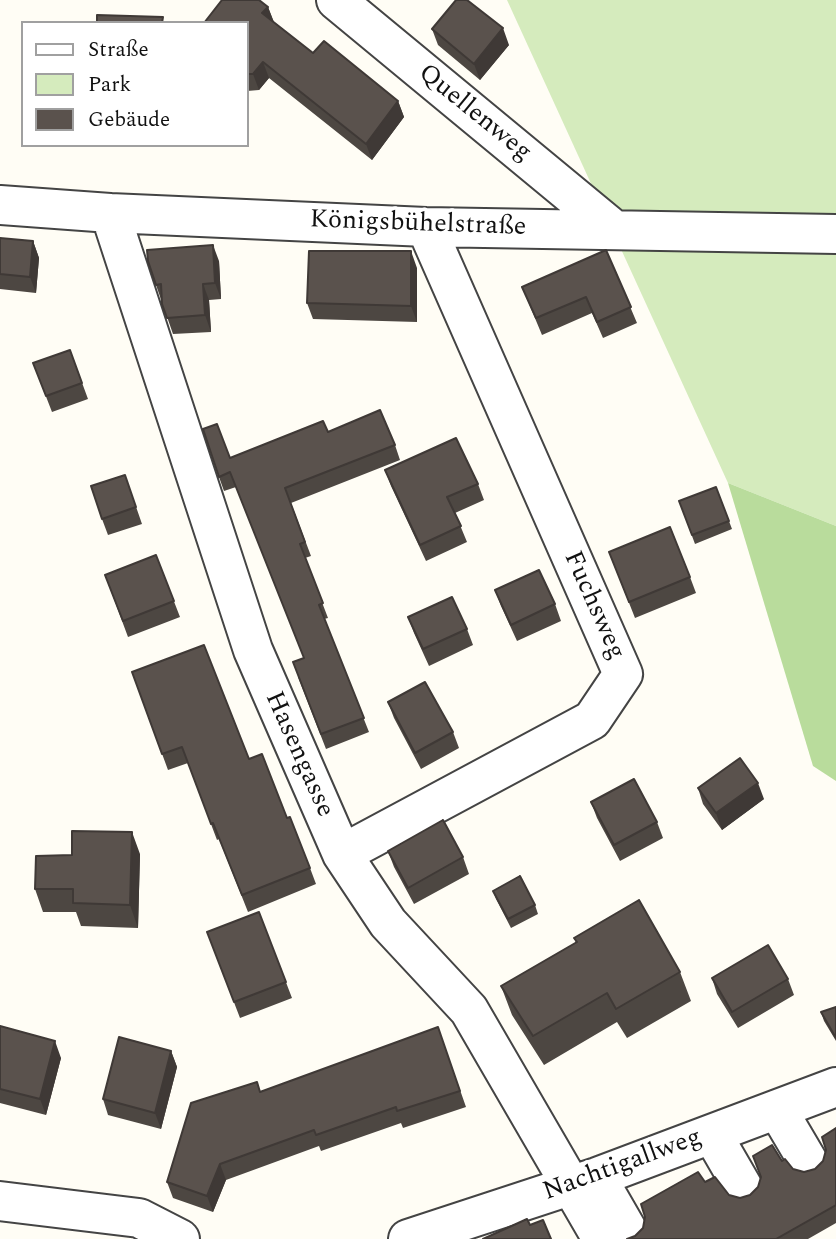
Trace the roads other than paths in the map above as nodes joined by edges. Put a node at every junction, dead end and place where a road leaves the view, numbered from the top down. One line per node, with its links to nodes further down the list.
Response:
1 (335, 0): 5 (street, Quellenweg)
2 (0, 205): 3 (street, Königsbühelstraße)
3 (110, 213): 4 (street, Königsbühelstraße); 7 (street, Hasengasse)
4 (426, 227): 5 (street, Königsbühelstraße); 7 (street, Fuchsweg)
5 (614, 229): 6 (street, Königsbühelstraße)
6 (836, 234)
7 (342, 855): 12 (street, Hasengasse)
8 (836, 1087): 9 (street, Nachtigallweg)
9 (777, 1109): 10 (street, Nachtigallweg); 11 (street)
10 (712, 1134): 12 (street, Nachtigallweg); 13 (street)
11 (810, 1165)
12 (584, 1181): 15 (street, Hasengasse); 17 (street, Nachtigallweg)
13 (745, 1191)
14 (0, 1201): 16 (street)
15 (616, 1236)
16 (180, 1239)
17 (408, 1239)

